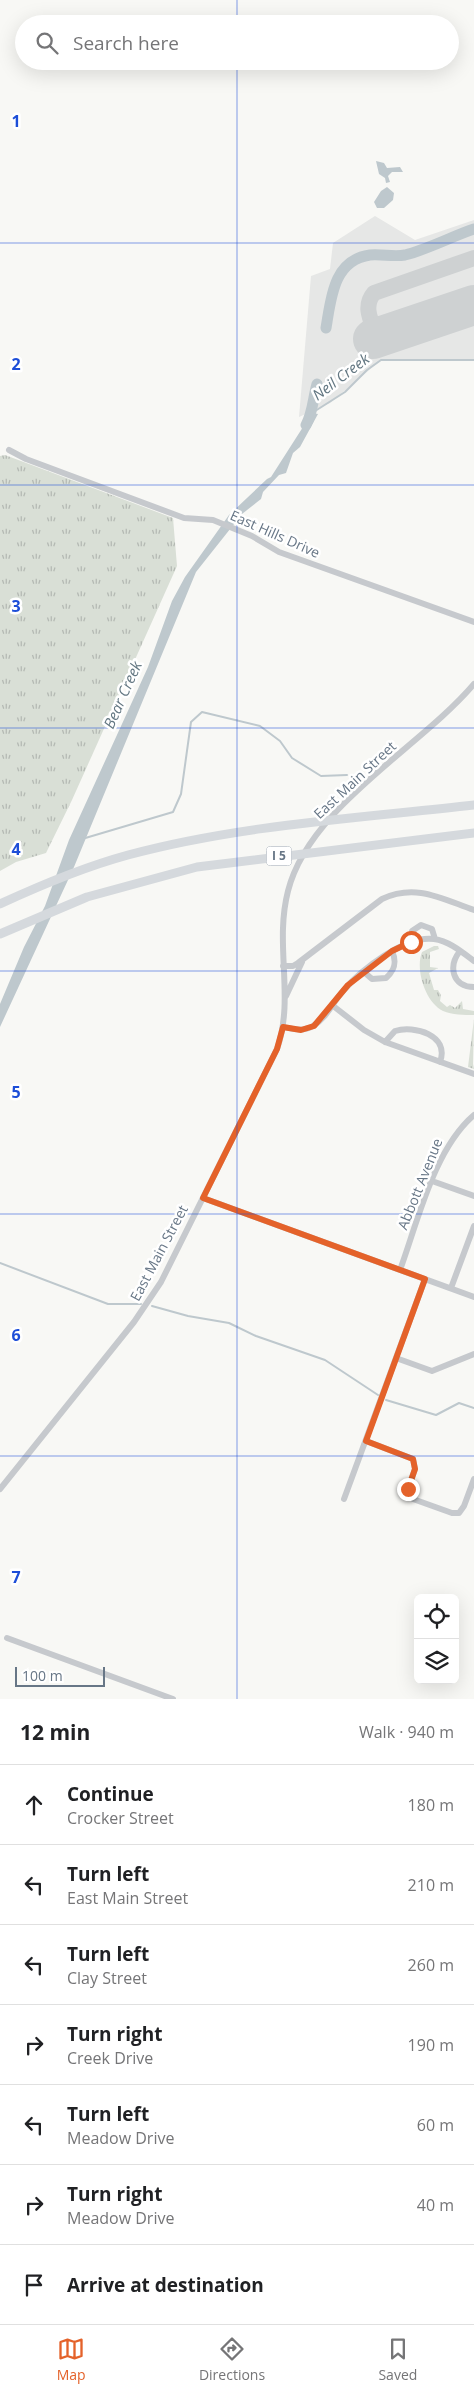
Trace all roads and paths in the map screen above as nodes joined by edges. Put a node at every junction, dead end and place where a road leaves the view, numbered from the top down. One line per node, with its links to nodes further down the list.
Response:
1 (9, 450): 2 (street, East Hills Drive)
2 (474, 622)
3 (474, 684): 15 (street, East Main Street)
4 (474, 805): 6 (highway, I 5)
5 (474, 833): 8 (highway, I 5)
6 (0, 904)
7 (474, 910): 13 (street)
8 (0, 934)
9 (435, 939): 10 (street); 10 (street); 12 (street)
10 (411, 942): 11 (street)
11 (392, 951): 16 (street); 16 (street)
12 (460, 951): 14 (street); 17 (street)
13 (305, 958): 15 (street); 18 (street)
14 (474, 961)
15 (283, 966): 18 (street, East Main Street)
16 (364, 972): 19 (street)
17 (474, 987)
18 (285, 1000): 20 (street, East Main Street)
19 (332, 1005): 20 (street); 21 (street)
20 (283, 1027): 28 (street, East Main Street)
21 (385, 1042): 22 (street); 22 (street)
22 (440, 1062): 23 (street)
23 (474, 1074)
24 (471, 1118): 25 (street); 26 (street, Abbott Avenue)
25 (474, 1125)
26 (432, 1181): 27 (street); 30 (street, Abbott Avenue)
27 (474, 1196)
28 (203, 1198): 30 (street); 38 (street, East Main Street)
29 (474, 1226): 32 (street)
30 (400, 1270): 31 (street)
31 (425, 1279): 32 (street); 35 (street)
32 (451, 1288): 33 (street)
33 (474, 1296)
34 (474, 1354): 35 (street)
35 (396, 1358): 36 (street)
36 (366, 1441): 37 (street); 39 (street)
37 (474, 1479)
38 (0, 1489)
39 (344, 1498)
40 (7, 1638): 41 (street)
41 (173, 1699)

